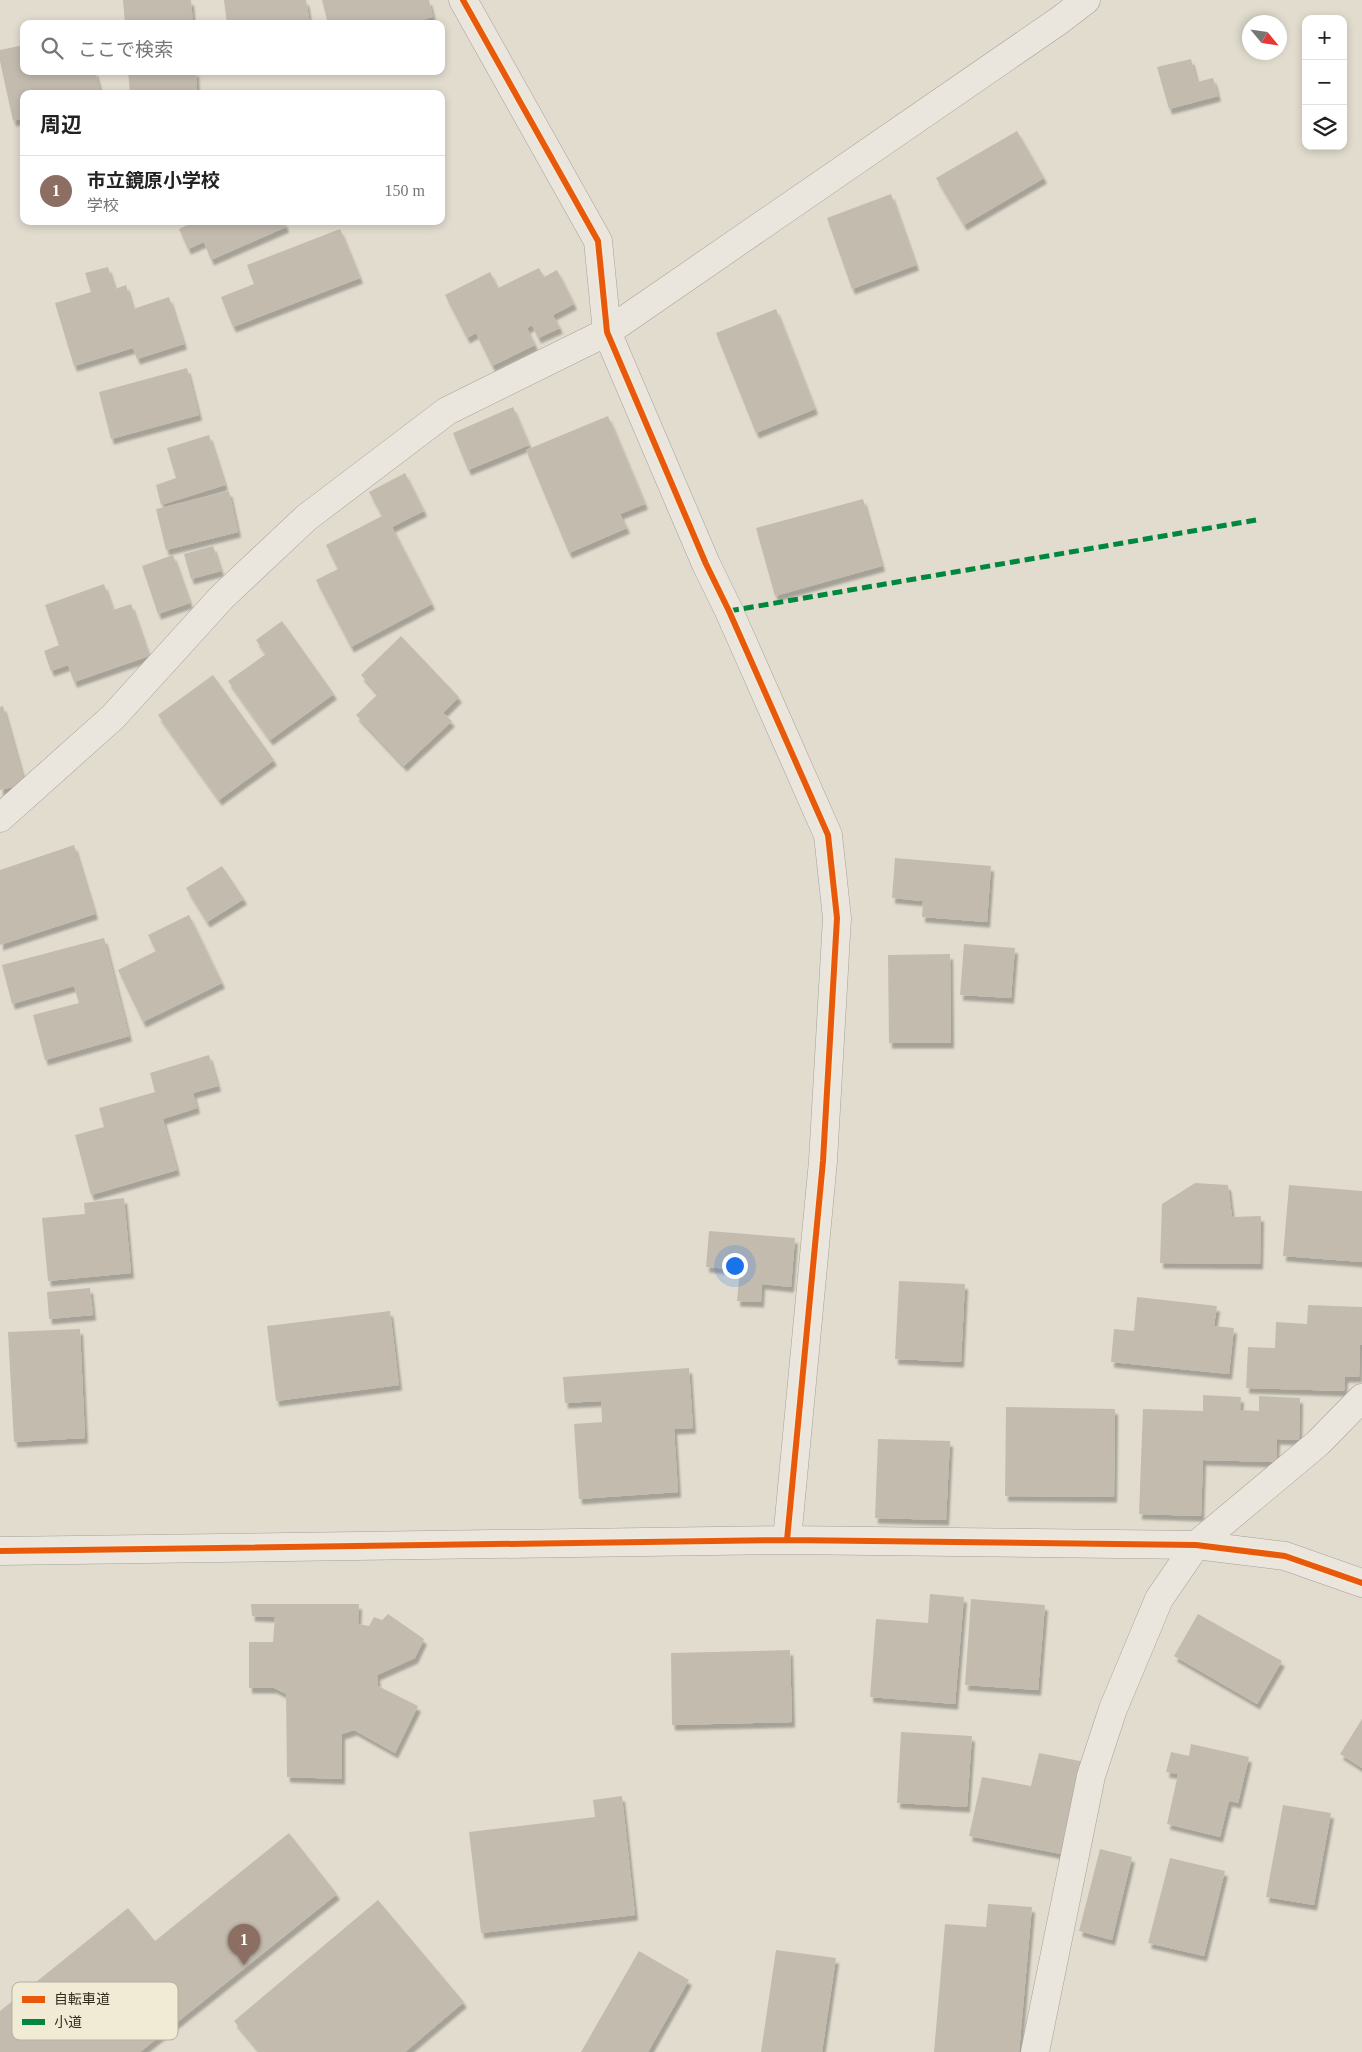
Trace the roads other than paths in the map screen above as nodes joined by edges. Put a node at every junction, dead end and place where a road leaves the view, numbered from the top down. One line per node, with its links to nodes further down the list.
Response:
1 (463, 0): 3 (street)
2 (1086, 0): 3 (street)
3 (607, 332): 4 (street); 6 (street)
4 (0, 818)
5 (1362, 1398): 7 (street)
6 (787, 1540): 7 (street); 8 (street)
7 (1196, 1546): 9 (street); 10 (street)
8 (0, 1551)
9 (1362, 1583)
10 (1035, 2052)

